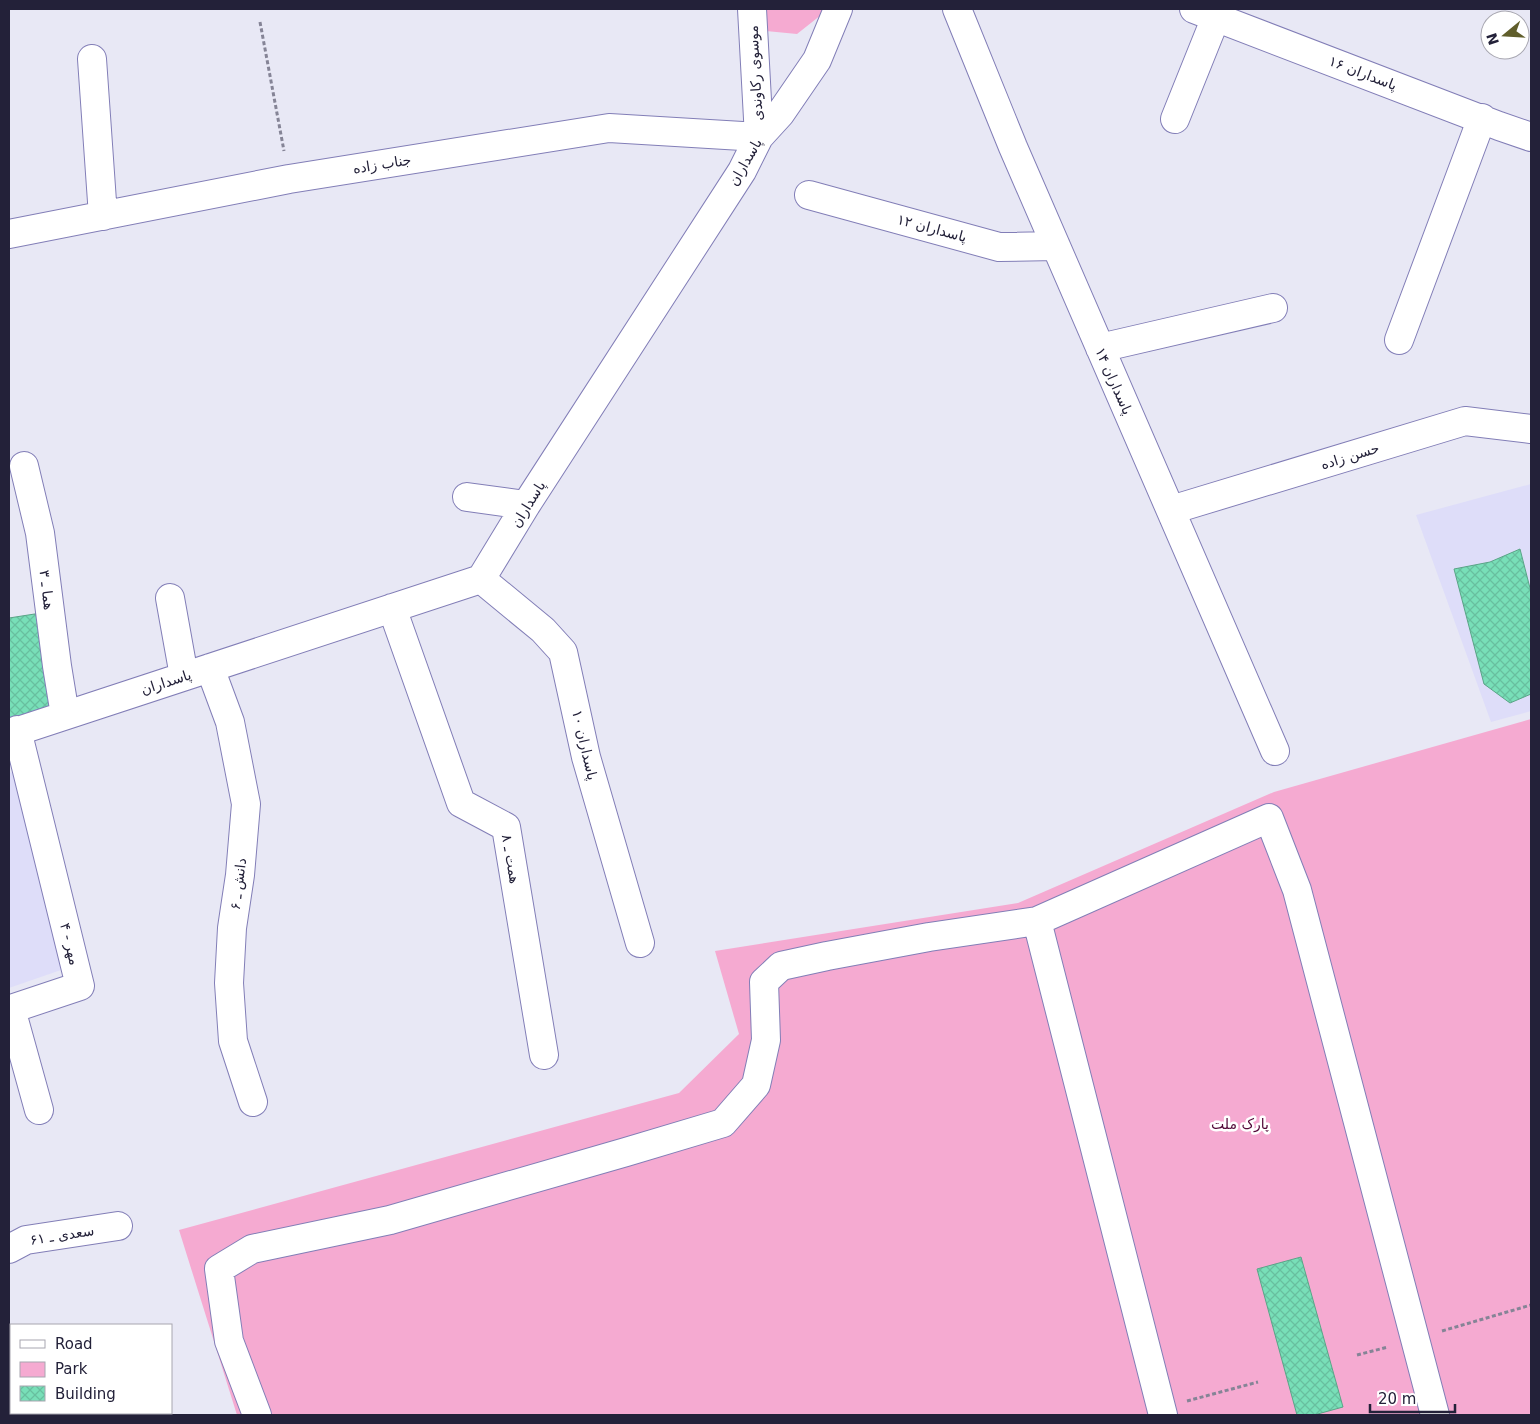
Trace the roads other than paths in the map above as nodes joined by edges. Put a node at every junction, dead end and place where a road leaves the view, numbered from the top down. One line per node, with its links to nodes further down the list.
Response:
1 (752, 9): 8 (street, موسوی رکاوندی)
2 (838, 9): 8 (street, پاسداران)
3 (957, 9): 13 (street, پاسداران ۱۴)
4 (1205, 13): 6 (street); 7 (street, پاسداران ۱۶)
5 (92, 59): 11 (street)
6 (1175, 118)
7 (1482, 118): 9 (street, پاسداران ۱۶); 15 (street)
8 (759, 137): 11 (street, جناب زاده); 20 (street, پاسداران)
9 (1531, 137)
10 (809, 195): 13 (street, پاسداران ۱۲)
11 (102, 216): 12 (street, جناب زاده)
12 (9, 234)
13 (1056, 246): 16 (street, پاسداران ۱۴)
14 (1272, 308): 16 (street)
15 (1399, 340)
16 (1100, 348): 21 (street, پاسداران ۱۴)
17 (1531, 428): 21 (street, حسن زاده)
18 (24, 466): 27 (street, هما ـ ۳)
19 (467, 497): 20 (street)
20 (526, 506): 22 (street, پاسداران)
21 (1171, 510): 29 (street, پاسداران ۱۴)
22 (481, 579): 24 (street, پاسداران); 31 (street, پاسداران ۱۰)
23 (170, 598): 26 (street)
24 (392, 608): 25 (street, پاسداران); 32 (street, همت ـ ۸)
25 (210, 668): 26 (street, پاسداران); 33 (street, دانش ـ ۶)
26 (184, 676): 27 (street, پاسداران)
27 (65, 715): 28 (street, پاسداران)
28 (13, 732): 34 (street, مهر - ۴)
29 (1275, 751)
30 (1037, 921): 37 (street); 38 (street); 39 (street)
31 (640, 943)
32 (544, 1055)
33 (253, 1102)
34 (39, 1110)
35 (118, 1226): 36 (street, سعدی ـ ۶۱)
36 (9, 1249)
37 (1162, 1412)
38 (257, 1415)
39 (1435, 1415)

